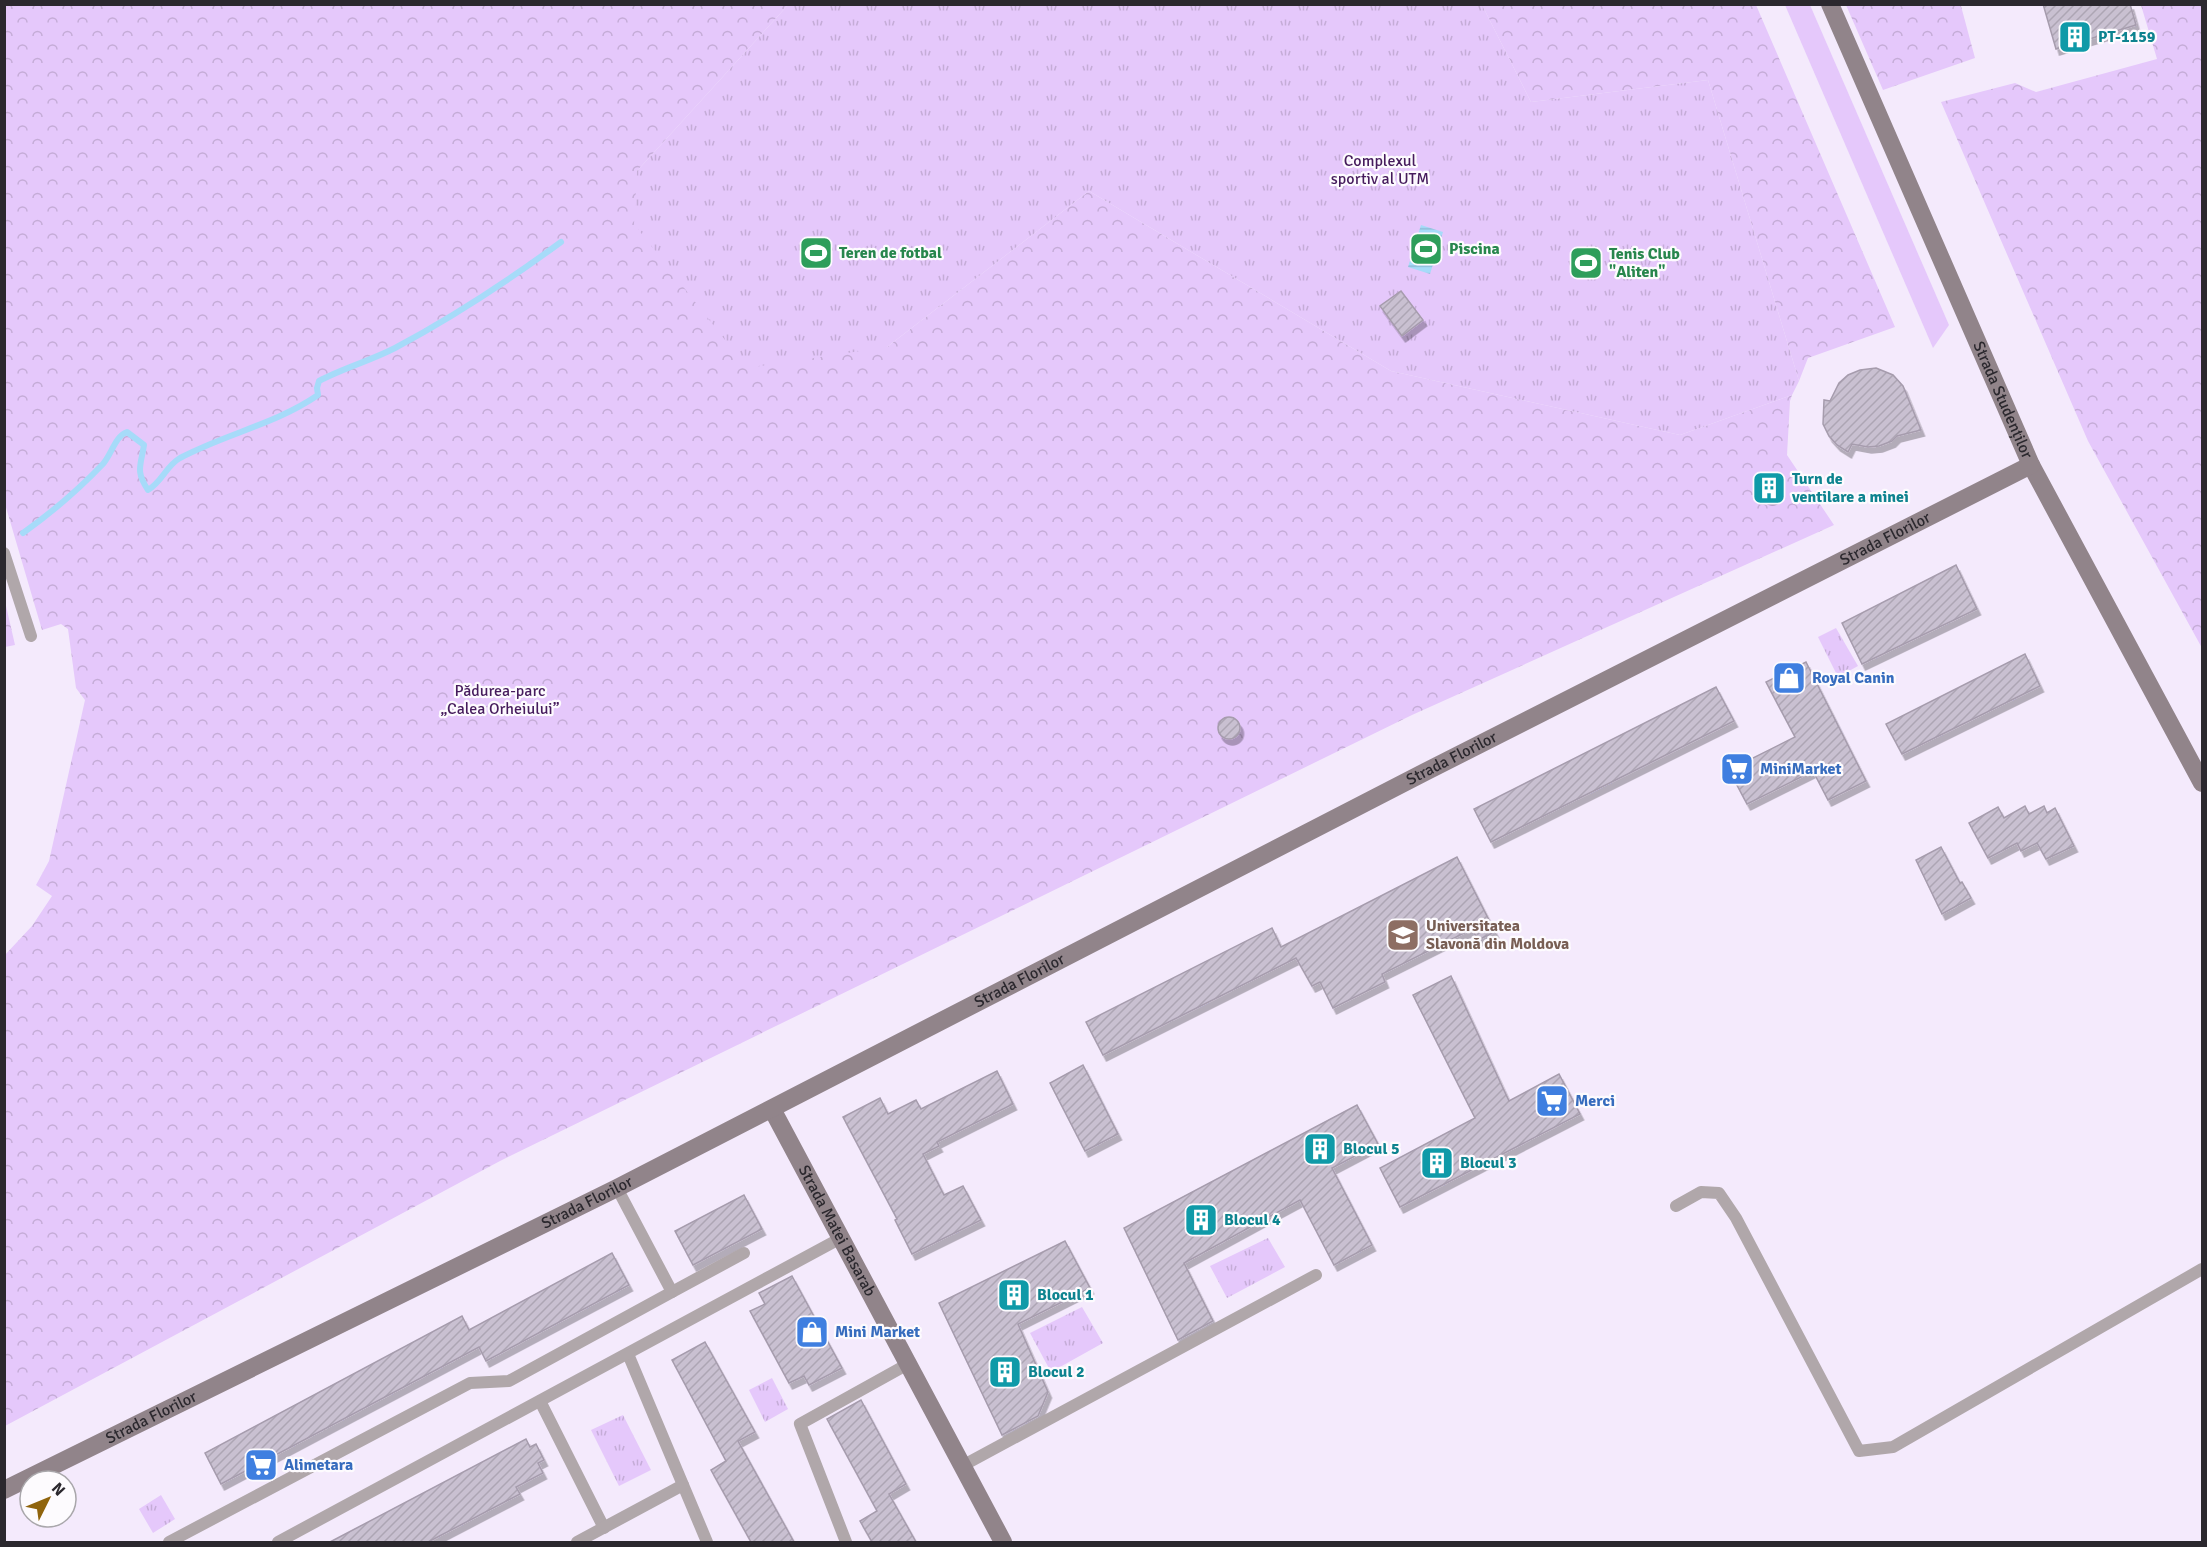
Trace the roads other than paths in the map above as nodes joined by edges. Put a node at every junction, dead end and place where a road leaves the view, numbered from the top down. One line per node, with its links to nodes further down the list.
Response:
1 (1830, 4): 2 (main road, Strada Studenților)
2 (2031, 465): 5 (main road, Strada Studenților); 6 (main road, Strada Florilor)
3 (4, 553): 4 (lane)
4 (31, 636)
5 (2200, 771)
6 (772, 1109): 7 (main road, Strada Florilor); 9 (main road, Strada Matei Basarab)
7 (617, 1188): 13 (lane); 19 (main road, Strada Florilor)
8 (1676, 1206): 11 (lane)
9 (841, 1238): 14 (lane); 15 (main road, Strada Matei Basarab)
10 (744, 1253): 13 (lane)
11 (2202, 1269)
12 (1316, 1275): 17 (lane)
13 (672, 1292): 21 (lane)
14 (628, 1354): 16 (lane); 18 (lane)
15 (908, 1364): 17 (main road, Strada Matei Basarab); 25 (lane)
16 (540, 1401): 20 (lane); 22 (lane)
17 (963, 1466): 26 (main road, Strada Matei Basarab)
18 (683, 1485): 20 (lane); 24 (lane)
19 (4, 1490)
20 (604, 1528): 23 (lane)
21 (169, 1542)
22 (278, 1542)
23 (577, 1542)
24 (708, 1542)
25 (846, 1542)
26 (1003, 1542)

